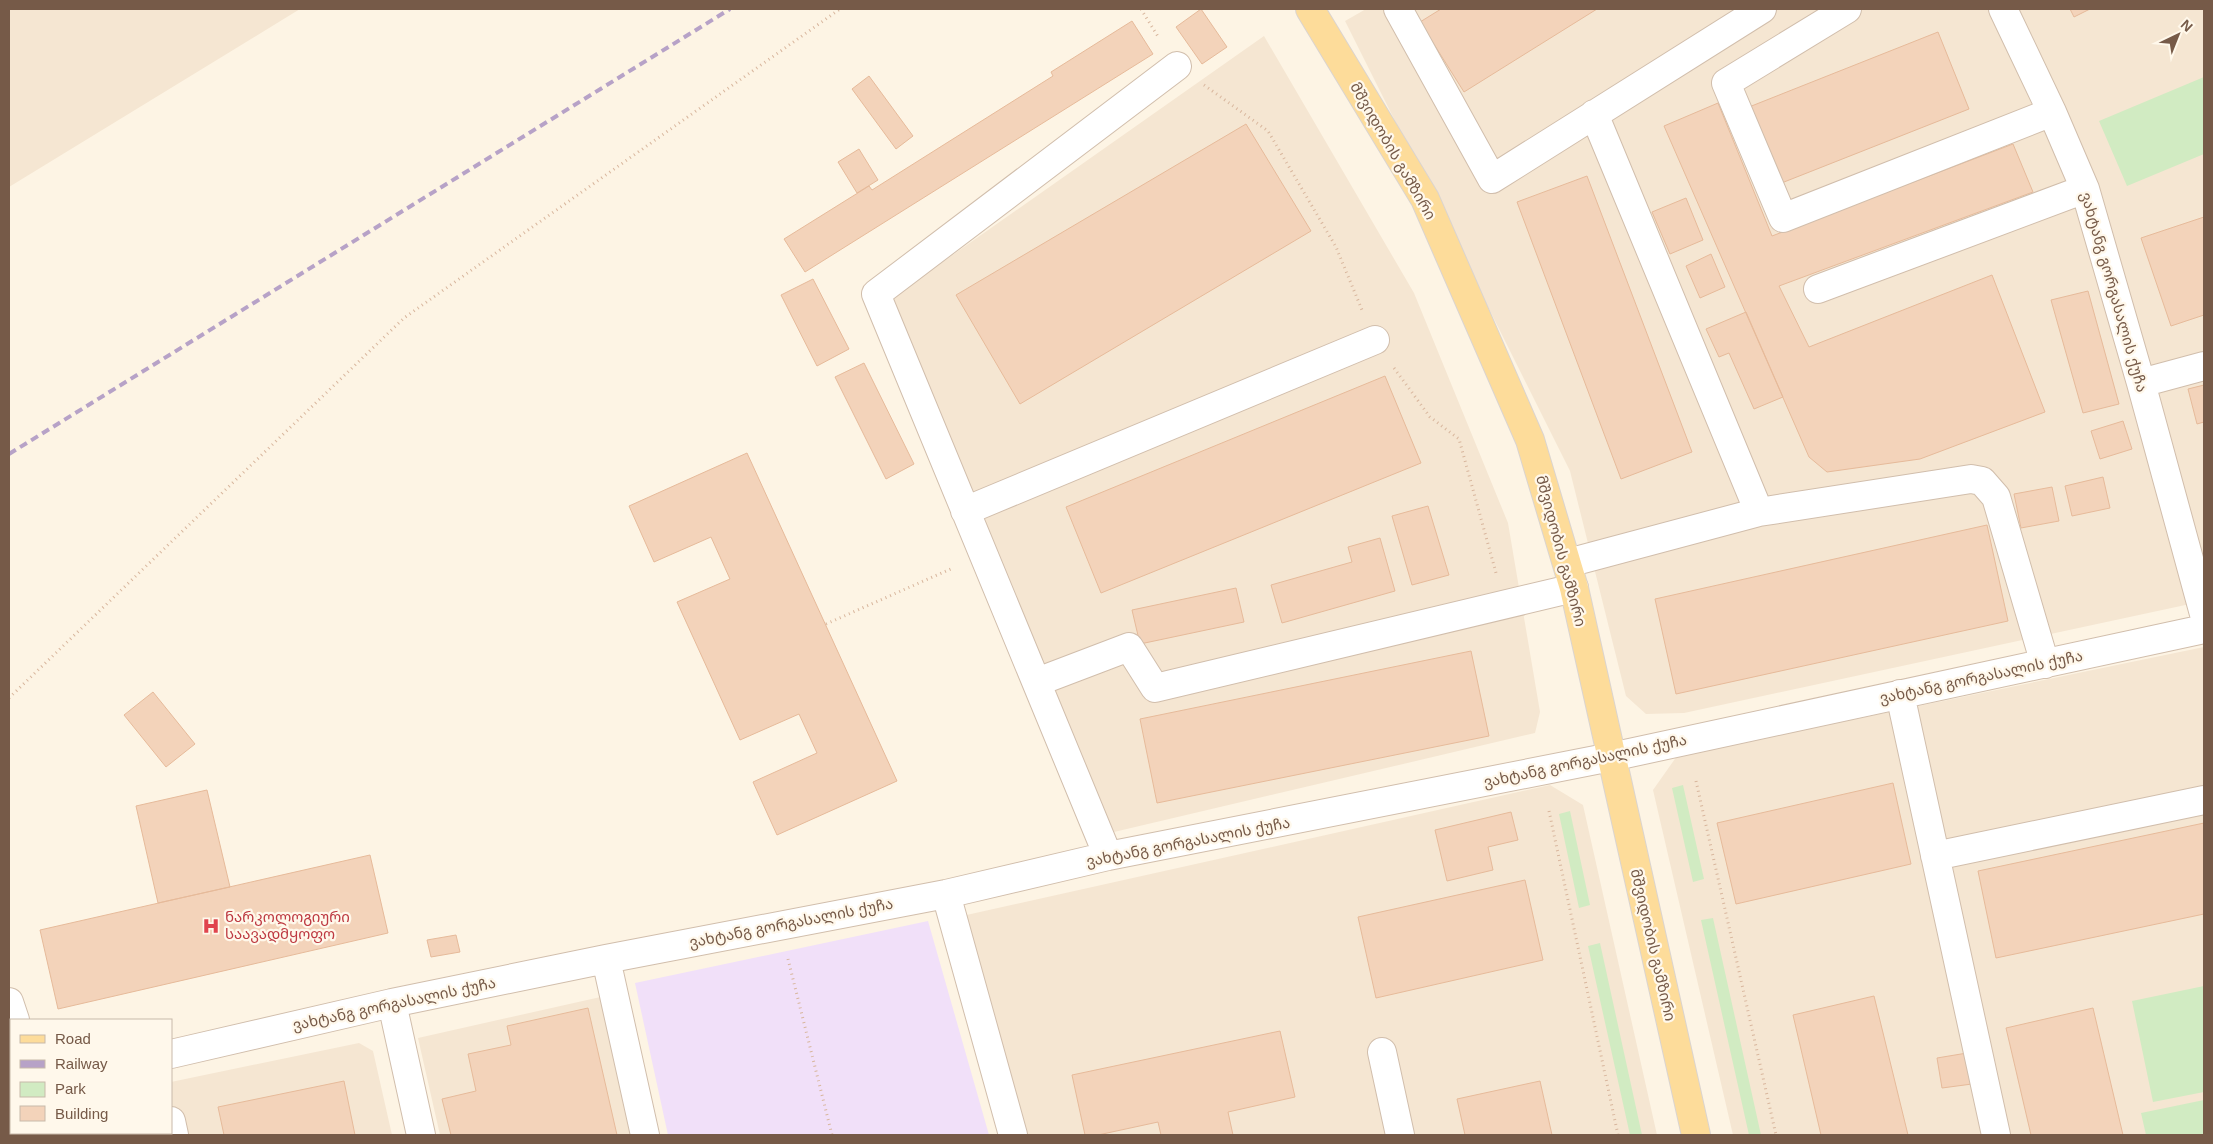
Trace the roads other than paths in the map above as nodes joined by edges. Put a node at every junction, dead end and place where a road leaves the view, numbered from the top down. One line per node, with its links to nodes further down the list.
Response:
1 (1310, 9): 16 (main road, მშვიდობის გამზირი)
2 (1398, 9): 8 (street)
3 (1762, 9): 8 (street)
4 (1847, 9): 7 (street)
5 (2003, 9): 7 (street, ვახტანგ გორგასალის ქუჩა)
6 (1176, 66): 14 (street)
7 (2052, 112): 9 (street, ვახტანგ გორგასალის ქუჩა)
8 (1594, 114): 15 (street)
9 (2085, 189): 10 (street); 13 (street, ვახტანგ გორგასალის ქუჩა)
10 (1818, 289)
11 (1375, 340): 14 (street)
12 (2204, 366): 13 (street)
13 (2141, 384): 17 (street, ვახტანგ გორგასალის ქუჩა)
14 (965, 511): 20 (street)
15 (1759, 512): 16 (street); 19 (street)
16 (1571, 576): 20 (street); 22 (main road, მშვიდობის გამზირი)
17 (2204, 614)
18 (2204, 628): 19 (street, ვახტანგ გორგასალის ქუჩა)
19 (2045, 664): 21 (street, ვახტანგ გორგასალის ქუჩა)
20 (1036, 682): 24 (street)
21 (1900, 694): 22 (street, ვახტანგ გორგასალის ქუჩა); 25 (street)
22 (1611, 757): 24 (street, ვახტანგ გორგასალის ქუჩა); 37 (main road, მშვიდობის გამზირი)
23 (2204, 800): 25 (street)
24 (1108, 856): 26 (street, ვახტანგ გორგასალის ქუჩა)
25 (1935, 856): 38 (street)
26 (946, 894): 27 (street, ვახტანგ გორგასალის ქუჩა); 35 (street)
27 (606, 959): 29 (street, ვახტანგ გორგასალის ქუჩა); 34 (street)
28 (9, 1002): 30 (street)
29 (392, 1003): 32 (street, ვახტანგ გორგასალის ქუჩა); 33 (street)
30 (15, 1019)
31 (1382, 1052): 36 (street)
32 (172, 1054)
33 (421, 1135)
34 (645, 1135)
35 (1013, 1135)
36 (1400, 1135)
37 (1696, 1135)
38 (1996, 1135)

